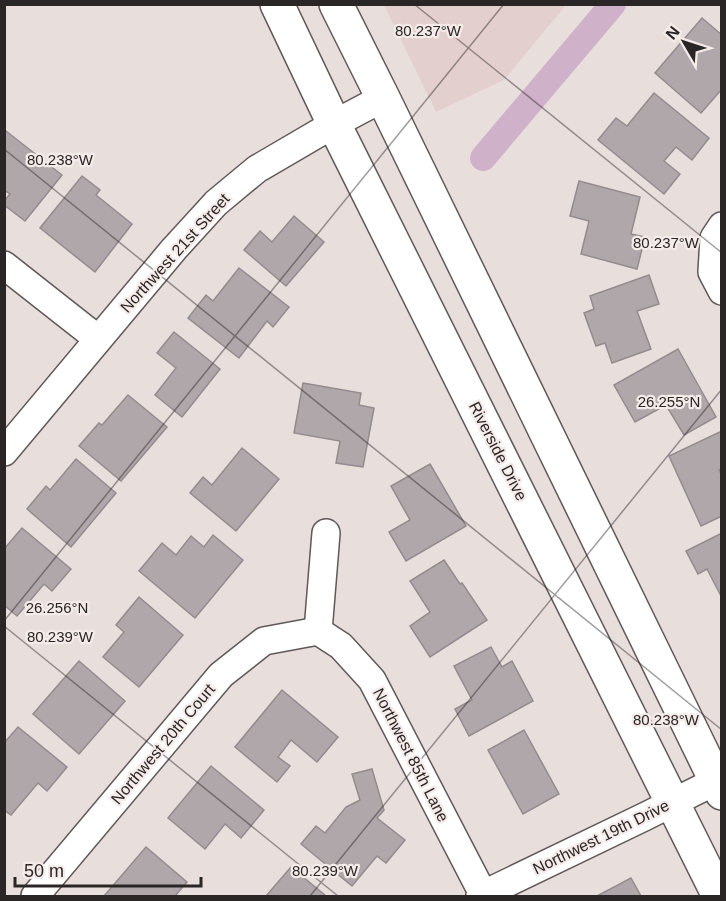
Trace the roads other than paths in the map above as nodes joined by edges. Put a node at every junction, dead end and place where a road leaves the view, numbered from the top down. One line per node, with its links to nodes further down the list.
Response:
1 (277, 4): 4 (street, Riverside Drive)
2 (336, 4): 3 (street)
3 (383, 98): 4 (street, Northwest 21st Street); 12 (street)
4 (334, 124): 8 (street, Northwest 21st Street); 13 (street, Riverside Drive)
5 (718, 232): 7 (street)
6 (4, 265): 8 (street)
7 (722, 291)
8 (98, 339): 9 (street, Northwest 21st Street)
9 (4, 452)
10 (326, 532): 11 (street)
11 (318, 631): 14 (street, Northwest 85th Lane); 15 (street, Northwest 20th Court)
12 (719, 784): 13 (street, Northwest 19th Drive)
13 (671, 802): 14 (street, Northwest 19th Drive); 16 (street, Riverside Drive)
14 (482, 896)
15 (35, 897)
16 (719, 897)

